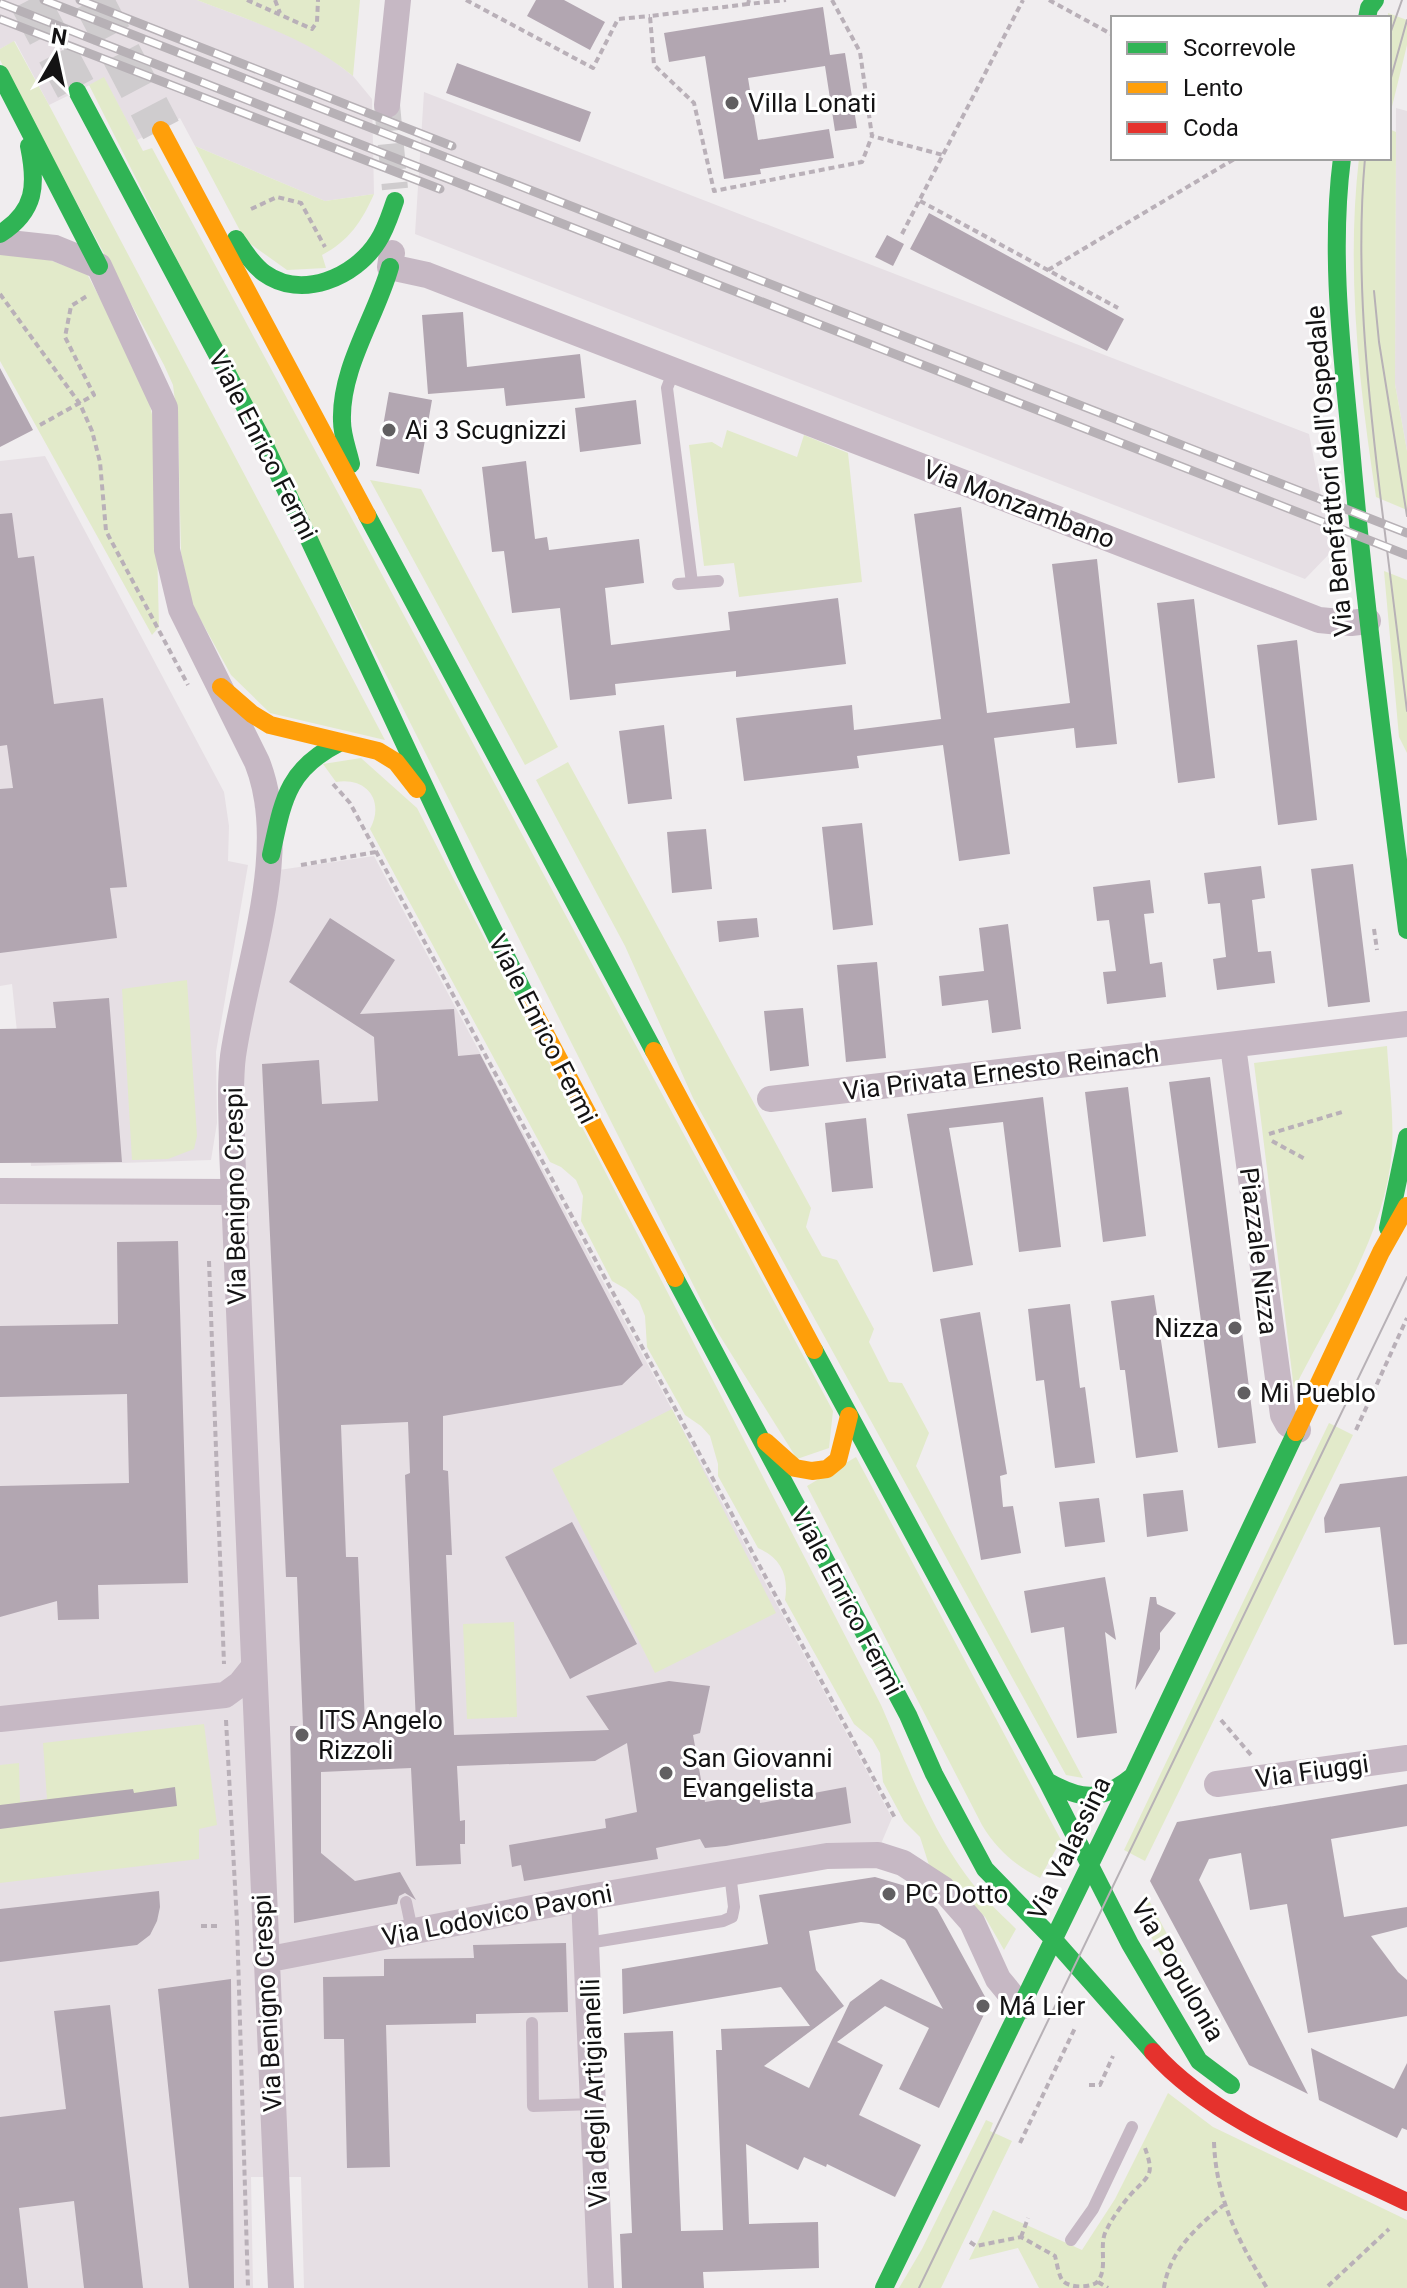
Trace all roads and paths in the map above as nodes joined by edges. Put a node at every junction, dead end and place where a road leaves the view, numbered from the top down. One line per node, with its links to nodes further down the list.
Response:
1 (247, 0): 11 (path)
2 (275, 0): 11 (path)
3 (318, 0): 11 (path)
4 (398, 0): 16 (street)
5 (466, 0): 12 (path)
6 (786, 0): 10 (path)
7 (832, 0): 19 (path)
8 (1023, 0): 21 (path)
9 (1049, 0): 13 (path)
10 (749, 2): 12 (path)
11 (281, 15)
12 (650, 16): 19 (path)
13 (1111, 34)
14 (0, 74): 17 (main road)
15 (77, 91): 49 (main road, Viale Enrico Fermi)
16 (387, 105)
17 (24, 122): 27 (main road); 31 (main road)
18 (161, 130): 20 (main road)
19 (872, 136): 21 (path)
20 (171, 151): 24 (main road); 40 (main road)
21 (944, 155): 25 (path)
22 (1233, 160): 33 (path)
23 (1342, 160): 44 (main road, Via Benefattori dell'Ospedale)
24 (395, 195): 32 (street)
25 (920, 201): 28 (path); 33 (path)
26 (251, 209): 30 (path)
27 (0, 234)
28 (902, 234)
29 (0, 242): 31 (street)
30 (328, 252)
31 (99, 266): 45 (street)
32 (390, 267): 37 (street, Via Monzambano); 40 (main road)
33 (1048, 270): 36 (path)
34 (91, 293): 38 (path)
35 (0, 294): 38 (path)
36 (1118, 308)
37 (674, 370): 42 (lane); 44 (street, Via Monzambano)
38 (80, 404): 39 (path); 46 (path)
39 (40, 425)
40 (361, 503): 67 (main road)
41 (718, 581): 42 (lane)
42 (692, 583): 43 (lane)
43 (678, 584)
44 (1368, 621): 53 (main road, Via Benefattori dell'Ospedale)
45 (221, 687): 47 (main road); 51 (street, Via Benigno Crespi)
46 (194, 696)
47 (339, 743): 49 (main road); 51 (main road)
48 (325, 774): 50 (path)
49 (438, 816): 70 (main road, Viale Enrico Fermi)
50 (376, 852): 52 (path); 81 (path)
51 (271, 855): 61 (street, Via Benigno Crespi)
52 (298, 865)
53 (1407, 930)
54 (1407, 1024): 55 (street)
55 (1233, 1046): 56 (street, Via Privata Ernesto Reinach); 68 (street, Piazzale Nizza)
56 (770, 1099)
57 (1342, 1112): 59 (path)
58 (1407, 1137): 65 (main road)
59 (1305, 1159)
60 (0, 1191): 61 (street)
61 (233, 1192): 71 (street, Via Benigno Crespi)
62 (1407, 1206): 65 (main road)
63 (1407, 1239): 65 (main road)
64 (209, 1248): 72 (path)
65 (1381, 1252): 68 (main road)
66 (1407, 1318): 69 (path)
67 (849, 1416): 70 (main road); 79 (main road)
68 (1298, 1430): 78 (main road, Via Valassina)
69 (1356, 1430)
70 (760, 1437): 89 (main road, Viale Enrico Fermi)
71 (252, 1669): 72 (street); 73 (street, Via Benigno Crespi)
72 (225, 1697): 73 (street); 74 (street); 110 (path)
73 (254, 1718): 91 (street, Via Benigno Crespi)
74 (0, 1719)
75 (1221, 1720): 76 (path)
76 (1251, 1755)
77 (1407, 1758): 80 (street, Via Fiuggi)
78 (1133, 1776): 79 (main road); 82 (main road, Via Valassina)
79 (1047, 1781): 82 (main road)
80 (1217, 1784)
81 (895, 1818)
82 (1090, 1865): 89 (main road, Via Valassina); 97 (main road, Via Populonia)
83 (730, 1873): 84 (street, Via Lodovico Pavoni); 90 (lane, Via Lodovico Pavoni); 92 (street, Via Lodovico Pavoni)
84 (584, 1898): 88 (street, Via Lodovico Pavoni); 90 (street, Via degli Artigianelli)
85 (406, 1902): 88 (lane)
86 (201, 1926): 87 (path)
87 (217, 1926)
88 (412, 1930): 91 (street, Via Lodovico Pavoni)
89 (1054, 1940): 92 (main road, Via Valassina); 102 (main road, Via Populonia)
90 (588, 1943): 98 (street, Via degli Artigianelli)
91 (265, 1960): 111 (street, Via Benigno Crespi)
92 (1021, 2007): 113 (main road, Via Valassina)
93 (532, 2023): 98 (lane)
94 (1075, 2028): 101 (path)
95 (1119, 2043): 96 (path)
96 (1089, 2085)
97 (1241, 2091)
98 (594, 2104): 112 (street, Via degli Artigianelli)
99 (1132, 2127): 107 (lane)
100 (1214, 2141): 103 (path)
101 (1020, 2143)
102 (1407, 2202)
103 (1225, 2204): 115 (path); 116 (path)
104 (1028, 2218): 106 (path)
105 (1396, 2222): 109 (path)
106 (1021, 2237)
107 (1071, 2240)
108 (1098, 2282): 114 (path)
109 (1328, 2286)
110 (248, 2288)
111 (281, 2288)
112 (601, 2288)
113 (884, 2288)
114 (1108, 2288)
115 (1164, 2288)
116 (1267, 2288)

